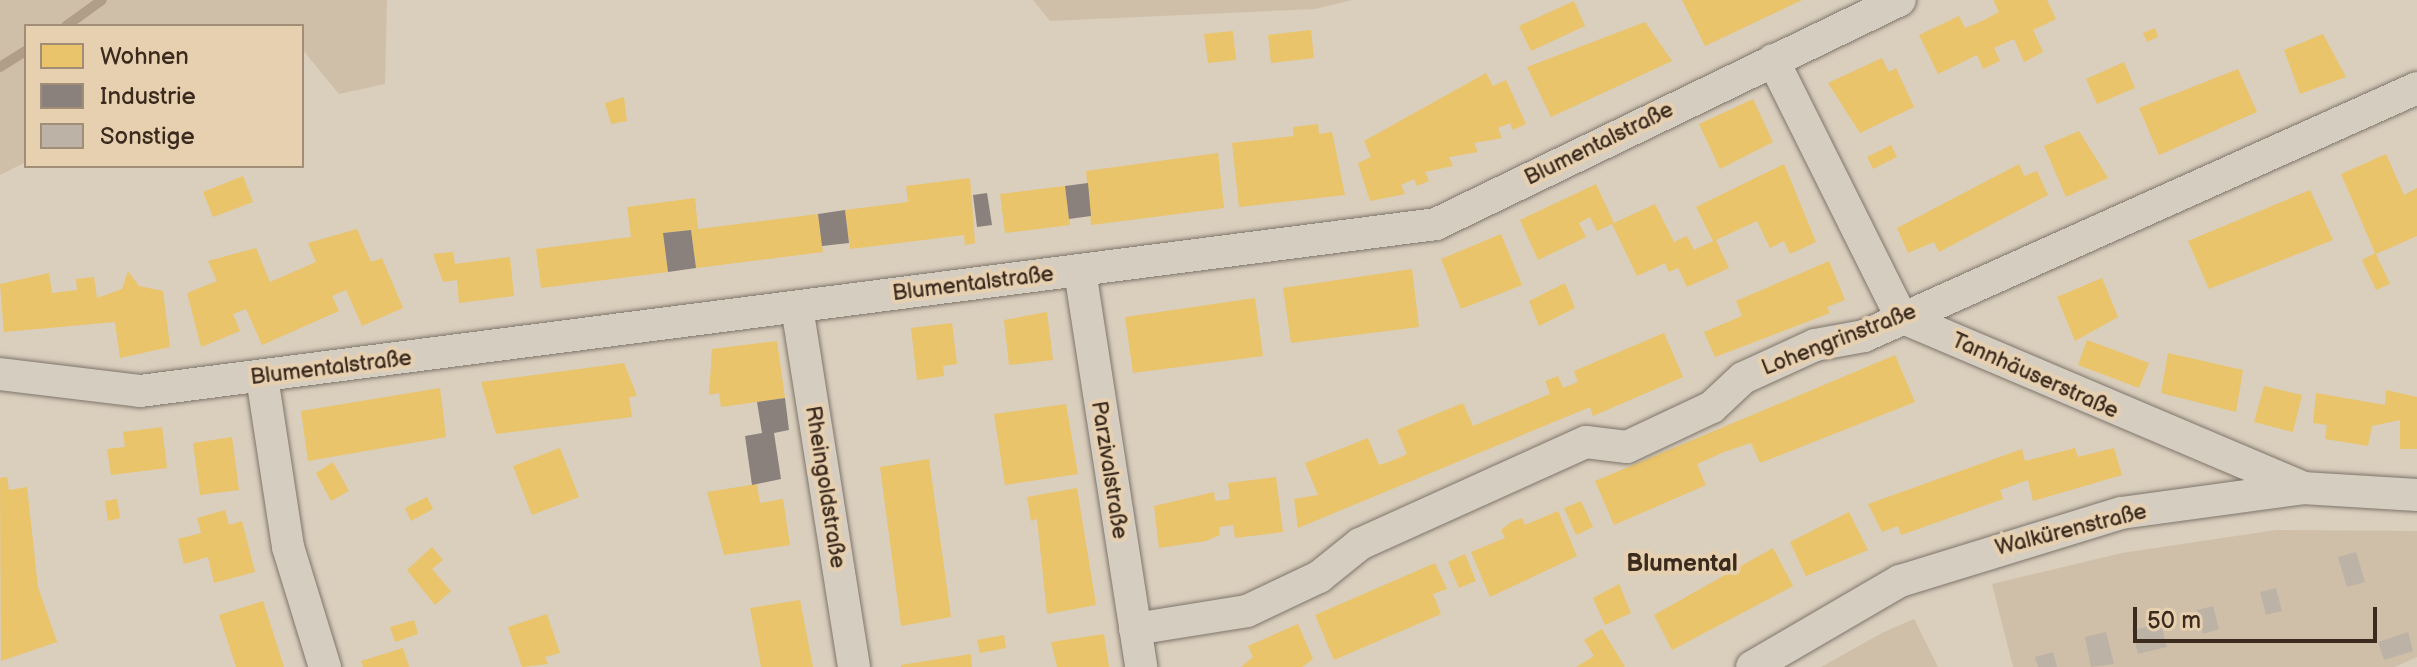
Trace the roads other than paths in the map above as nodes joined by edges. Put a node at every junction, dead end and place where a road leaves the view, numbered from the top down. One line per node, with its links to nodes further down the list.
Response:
1 (1900, 0): 2 (street, Blumentalstraße)
2 (1773, 60): 4 (street, Blumentalstraße); 6 (street)
3 (2417, 88): 6 (street, Lohengrinstraße)
4 (1080, 271): 5 (street, Blumentalstraße); 11 (street, Parzivalstraße)
5 (797, 307): 8 (street, Blumentalstraße); 13 (street, Rheingoldstraße)
6 (1901, 317): 9 (street, Tannhäuserstraße); 11 (street, Lohengrinstraße)
7 (0, 374): 8 (street, Blumentalstraße)
8 (262, 377): 12 (street)
9 (2303, 488): 10 (street, Walkürenstraße); 15 (street, Walkürenstraße)
10 (2417, 495)
11 (1135, 629): 14 (street, Parzivalstraße)
12 (325, 667)
13 (854, 667)
14 (1141, 667)
15 (1752, 667)

